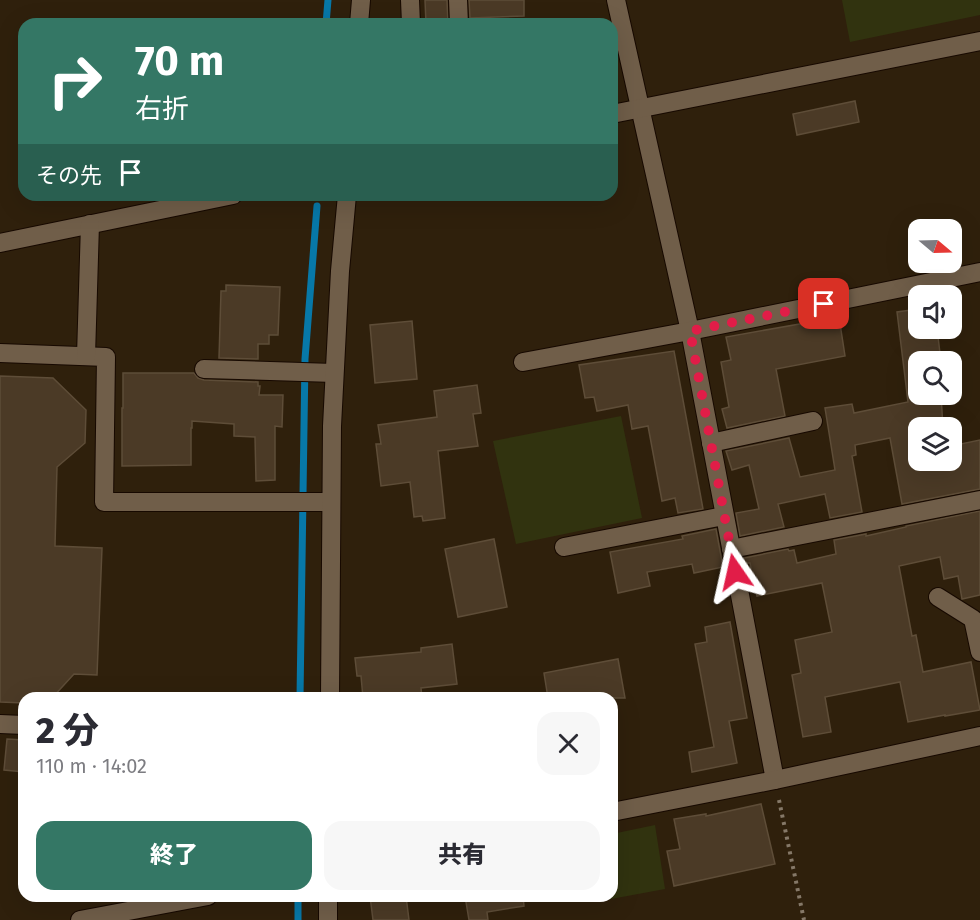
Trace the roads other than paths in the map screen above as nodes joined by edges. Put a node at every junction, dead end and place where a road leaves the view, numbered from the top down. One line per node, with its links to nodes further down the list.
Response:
1 (361, 0): 5 (street)
2 (410, 0): 6 (street)
3 (458, 0): 7 (street)
4 (616, 0): 9 (street)
5 (360, 18)
6 (411, 18)
7 (459, 18)
8 (980, 40): 9 (street)
9 (640, 108): 10 (street); 16 (street)
10 (618, 113)
11 (203, 201): 13 (street)
12 (346, 201): 21 (street)
13 (90, 224): 14 (street); 18 (street)
14 (0, 243)
15 (980, 272): 16 (street)
16 (690, 331): 19 (street); 23 (street)
17 (0, 353): 18 (street)
18 (86, 356): 25 (street)
19 (523, 362)
20 (204, 369): 21 (street)
21 (334, 373): 25 (street)
22 (813, 421): 23 (street)
23 (711, 443): 26 (street)
24 (980, 500): 28 (street)
25 (331, 502): 31 (street)
26 (724, 516): 27 (street); 28 (street)
27 (564, 547)
28 (730, 549): 35 (street)
29 (938, 597): 30 (street)
30 (980, 652)
31 (330, 692)
32 (0, 724): 33 (street)
33 (18, 725)
34 (980, 736): 35 (street)
35 (775, 780): 36 (street)
36 (618, 811)
37 (181, 902): 39 (street)
38 (328, 902): 41 (street)
39 (112, 917): 40 (street)
40 (80, 920)
41 (328, 920)

